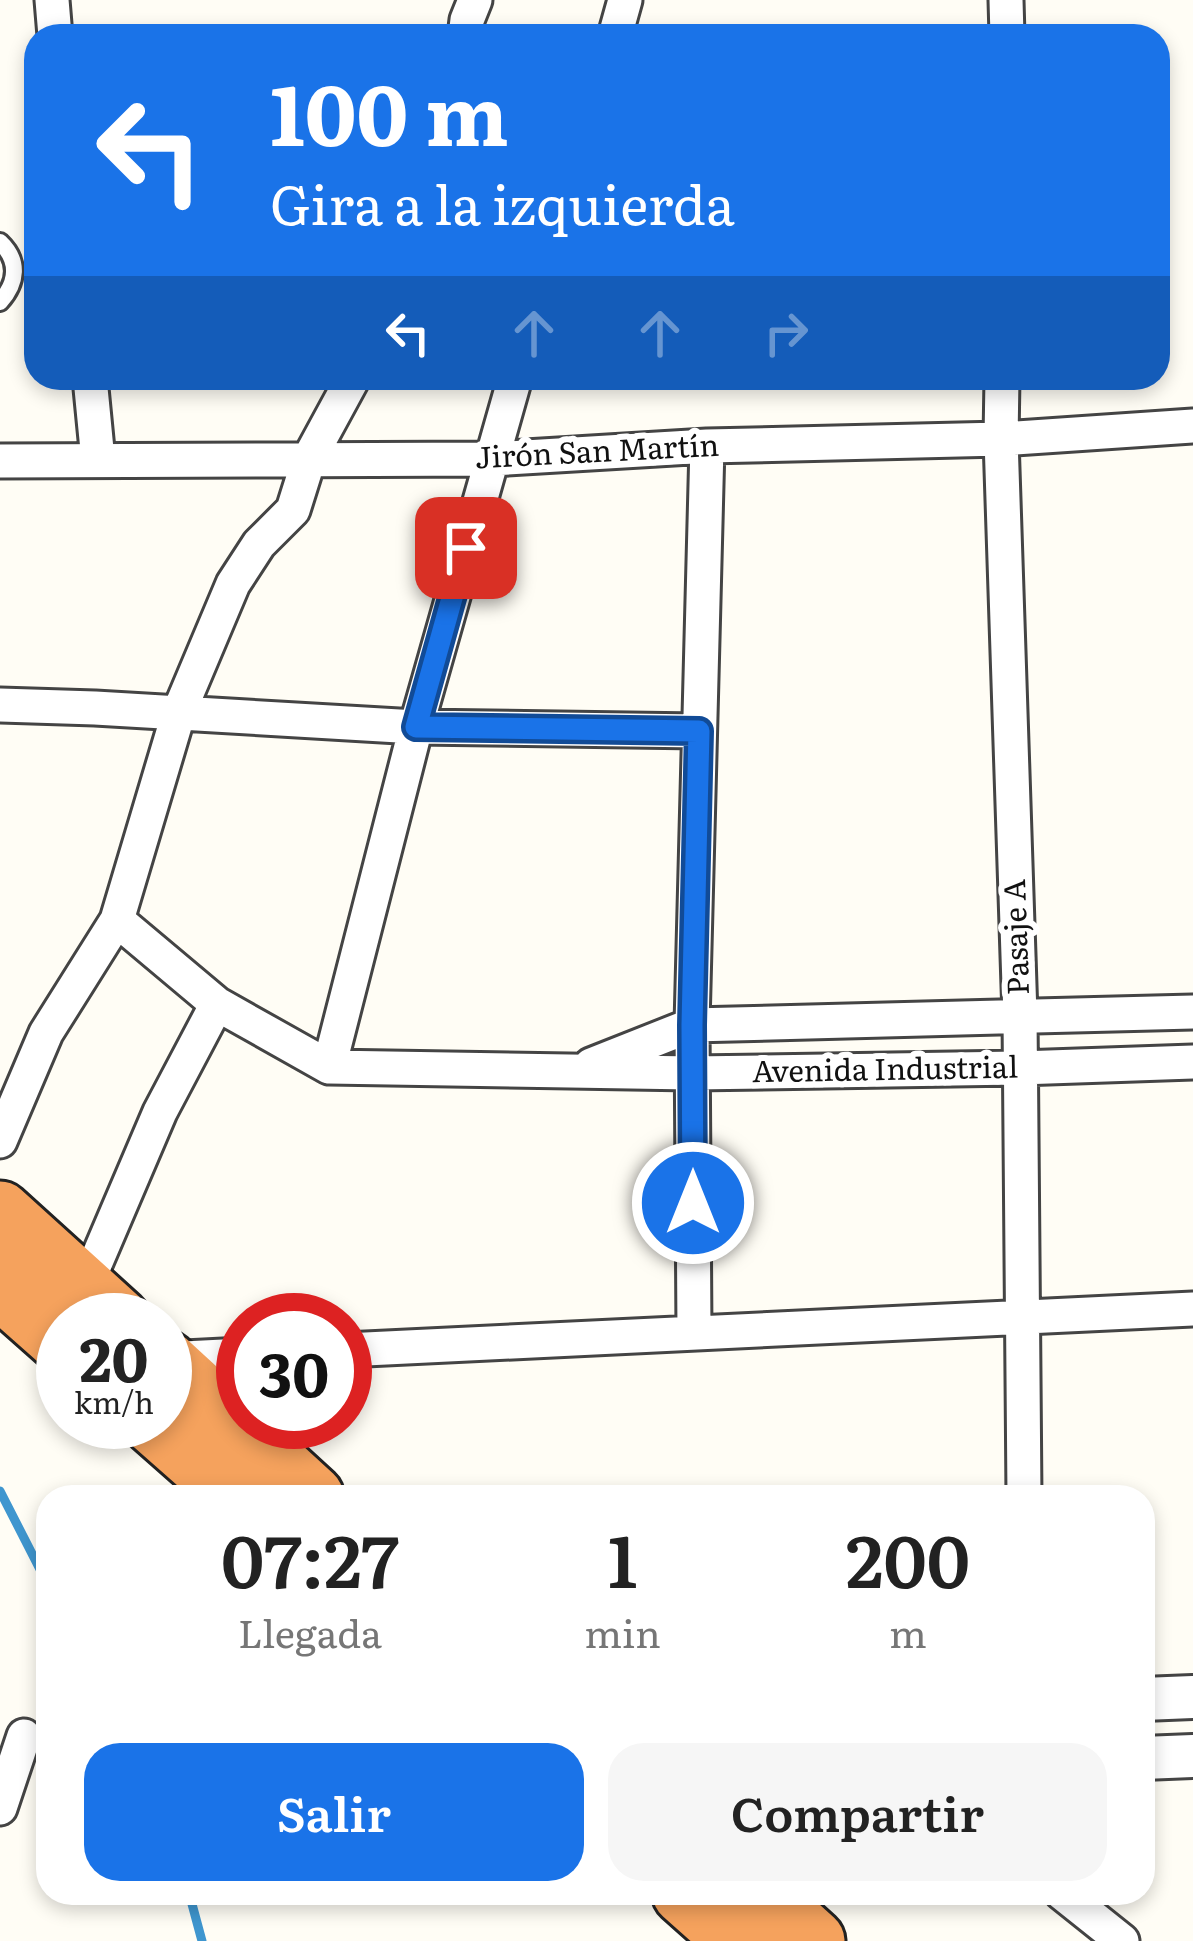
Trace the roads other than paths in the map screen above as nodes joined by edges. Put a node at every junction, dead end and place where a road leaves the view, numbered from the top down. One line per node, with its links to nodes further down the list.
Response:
1 (0, 242): 2 (lane)
2 (0, 302)
3 (91, 390): 12 (street)
4 (346, 390): 10 (street)
5 (512, 390): 11 (street)
6 (1002, 390): 8 (street, Pasaje A)
7 (1193, 426): 8 (street, Jirón San Martín)
8 (1000, 439): 9 (street, Jirón San Martín); 21 (street, Pasaje A)
9 (706, 446): 11 (street, Jirón San Martín); 17 (street)
10 (309, 459): 11 (street, Jirón San Martín); 12 (street, Jirón San Martín); 15 (street)
11 (492, 459): 16 (street)
12 (98, 460): 13 (street, Jirón San Martín)
13 (0, 461)
14 (0, 705): 15 (street)
15 (179, 712): 16 (street); 18 (street)
16 (416, 727): 17 (street); 24 (street)
17 (699, 731): 22 (street)
18 (117, 920): 19 (street, Avenida Industrial); 28 (street)
19 (217, 1004): 24 (street, Avenida Industrial); 32 (street)
20 (1193, 1012): 21 (street, Avenida Industrial)
21 (1020, 1016): 22 (street, Avenida Industrial); 25 (street, Pasaje A)
22 (692, 1025): 26 (street, Avenida Industrial); 27 (street)
23 (1193, 1062): 25 (street, Avenida Industrial)
24 (329, 1067): 26 (street, Avenida Industrial)
25 (1020, 1068): 27 (street, Avenida Industrial); 35 (street, Pasaje A)
26 (577, 1071): 27 (street, Avenida Industrial)
27 (692, 1073): 36 (street)
28 (0, 1141)
29 (0, 1213): 31 (highway)
30 (0, 1286): 33 (highway)
31 (68, 1293)
32 (96, 1293)
33 (36, 1299)
34 (1193, 1309): 35 (street)
35 (1021, 1317): 36 (street); 42 (street, Pasaje A)
36 (694, 1333): 37 (street)
37 (372, 1349)
38 (192, 1385): 41 (highway)
39 (184, 1449): 40 (highway)
40 (224, 1485)
41 (299, 1485)
42 (1024, 1485)
43 (1193, 1697): 44 (street)
44 (1155, 1699)
45 (25, 1736): 48 (street)
46 (1193, 1756): 47 (street)
47 (1155, 1758)
48 (0, 1808)
49 (698, 1905): 52 (highway)
50 (773, 1905): 53 (highway)
51 (1077, 1905): 54 (street)
52 (738, 1941)
53 (813, 1941)
54 (1122, 1941)

